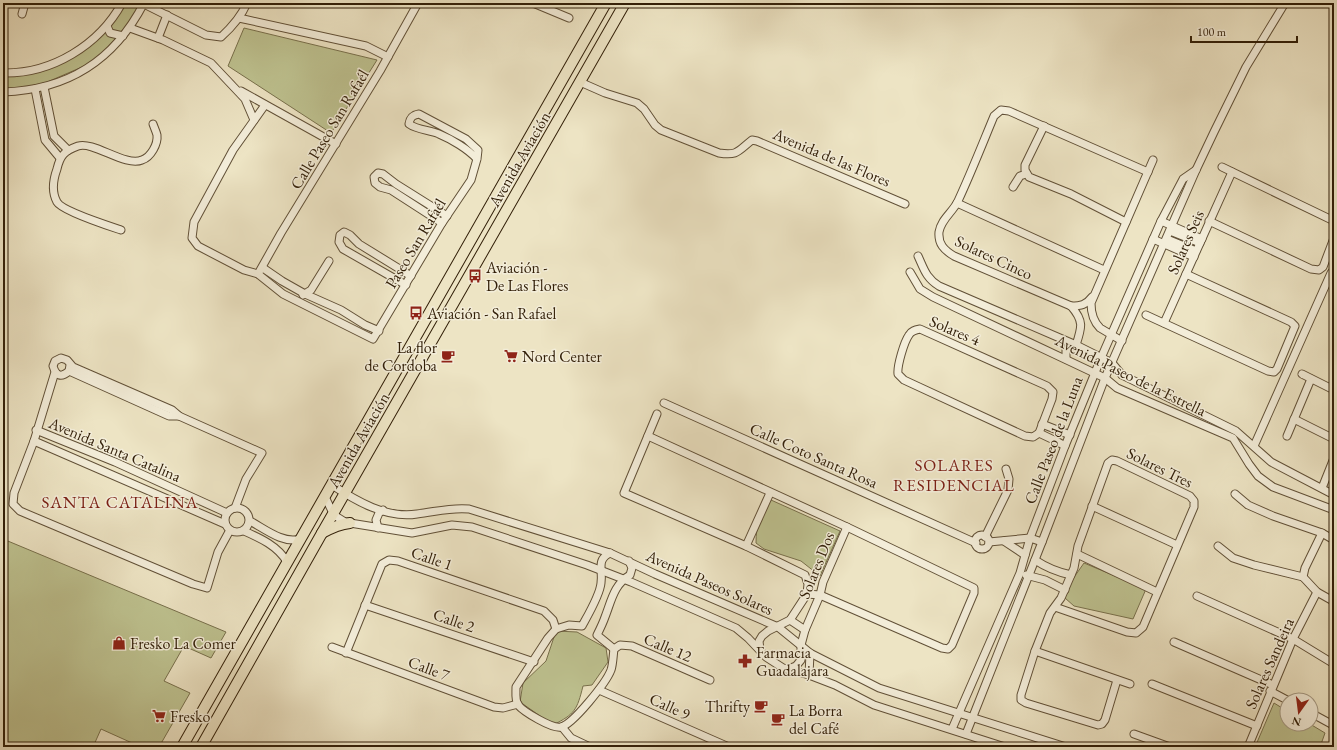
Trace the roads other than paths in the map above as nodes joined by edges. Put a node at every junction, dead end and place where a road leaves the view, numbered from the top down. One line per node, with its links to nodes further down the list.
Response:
1 (26, 3): 11 (street)
2 (122, 3): 16 (street)
3 (247, 3): 13 (street)
4 (418, 3): 20 (street, Calle Paseo San Rafaél)
5 (533, 3): 14 (street)
6 (606, 3): 109 (main road, Avenida Aviación)
7 (625, 3): 22 (main road, Avenida Aviación)
8 (1279, 3): 15 (street, Calle Paseo de la Luna)
9 (1285, 3): 15 (street, Calle Paseo de la Luna)
10 (144, 4): 12 (street); 17 (street)
11 (22, 14)
12 (167, 16): 13 (street); 19 (street)
13 (239, 18): 20 (street)
14 (569, 18)
15 (1275, 19): 37 (street, Calle Paseo de la Luna)
16 (106, 26): 18 (street); 21 (street)
17 (130, 28): 18 (street); 19 (street)
18 (123, 36): 23 (street)
19 (158, 38): 24 (street)
20 (388, 57): 31 (street, Calle Paseo San Rafaél)
21 (3, 72)
22 (580, 82): 43 (street, Avenida de las Flores); 112 (main road, Avenida Aviación)
23 (44, 87): 25 (street); 32 (street)
24 (234, 87): 27 (street); 28 (street)
25 (35, 89): 26 (street); 33 (street)
26 (3, 92)
27 (265, 105): 28 (street); 31 (street)
28 (254, 120): 61 (street)
29 (153, 124): 32 (street)
30 (1044, 126): 38 (street, Solares Cinco); 40 (street); 42 (street, Solares Cinco)
31 (336, 144): 61 (street, Calle Paseo San Rafaél)
32 (68, 150): 33 (street)
33 (60, 158): 51 (street)
34 (477, 159): 34 (street); 44 (street, Paseo San Rafaél)
35 (1153, 160): 38 (street)
36 (1222, 167): 39 (street)
37 (1196, 170): 45 (street, Calle Paseo de la Luna); 50 (street, Calle Paseo de la Luna)
38 (1148, 172): 47 (street)
39 (1232, 172): 46 (street); 48 (street, Solares Seis)
40 (1026, 174): 41 (street); 47 (street)
41 (1013, 187)
42 (957, 203): 59 (street); 72 (street, Solares Cinco)
43 (905, 204)
44 (447, 216): 49 (street, Paseo San Rafaél); 49 (street)
45 (1161, 221): 50 (street); 53 (street, Calle Paseo de la Luna)
46 (1334, 221)
47 (1126, 222): 59 (street)
48 (1209, 222): 52 (street); 54 (street, Solares Seis)
49 (442, 223): 64 (street, Paseo San Rafaél)
50 (1171, 229): 54 (street); 55 (street, Calle Paseo de la Luna)
51 (121, 230)
52 (1334, 238)
53 (1153, 239): 55 (street); 77 (street, Calle Paseo de la Luna)
54 (1201, 241): 56 (street, Solares Seis)
55 (1166, 242): 56 (street); 78 (street, Calle Paseo de la Luna)
56 (1195, 254): 63 (street, Solares Seis)
57 (918, 256): 71 (street, Avenida Paseo de la Estrella)
58 (329, 261): 68 (street)
59 (1104, 270): 69 (street)
60 (1334, 270): 104 (street)
61 (260, 271): 65 (street); 67 (street)
62 (910, 272): 73 (street, Avenida Paseo de la Estrella)
63 (1186, 274): 75 (street, Solares Seis); 75 (street)
64 (411, 276): 66 (street, Paseo San Rafaél); 66 (street)
65 (288, 285): 67 (street); 68 (street)
66 (406, 285): 76 (street, Paseo San Rafaél)
67 (284, 294): 70 (street)
68 (305, 294): 70 (street); 76 (street)
69 (1092, 297): 72 (street); 77 (street)
70 (294, 300): 76 (street, Paseo San Rafaél)
71 (972, 301): 73 (street); 79 (street, Avenida Paseo de la Estrella)
72 (1071, 306): 79 (street)
73 (966, 313): 81 (street, Avenida Paseo de la Estrella)
74 (1146, 315): 75 (street)
75 (1164, 323)
76 (379, 331)
77 (1112, 335): 78 (street); 80 (street, Calle Paseo de la Luna)
78 (1122, 341): 82 (street, Calle Paseo de la Luna)
79 (1076, 345): 80 (street, Avenida Paseo de la Estrella); 81 (street)
80 (1101, 358): 82 (street, Avenida Paseo de la Estrella); 85 (street, Calle Paseo de la Luna)
81 (1066, 359): 85 (street, Avenida Paseo de la Estrella)
82 (1112, 363): 87 (street, Calle Paseo de la Luna); 95 (street, Avenida Paseo de la Estrella)
83 (70, 368): 84 (street); 84 (street); 117 (street)
84 (55, 372): 94 (street)
85 (1095, 373): 87 (street, Avenida Paseo de la Estrella); 97 (street, Calle Paseo de la Luna)
86 (1302, 374): 88 (street)
87 (1105, 378): 100 (street, Avenida Paseo de la Estrella); 136 (street, Calle Paseo de la Luna)
88 (1311, 379): 89 (street); 92 (street)
89 (1334, 390)
90 (664, 403): 137 (street, Calle Coto Santa Rosa)
91 (657, 414): 98 (street)
92 (1294, 419): 99 (street); 101 (street)
93 (1042, 424): 96 (street, Solares 4); 96 (street, Solares 4); 97 (street)
94 (36, 430): 102 (street); 106 (street, Avenida Santa Catalina)
95 (1236, 431): 100 (street); 104 (street, Avenida Paseo de la Estrella)
96 (1039, 433): 103 (street, Solares 4)
97 (1070, 435): 103 (street, Calle Paseo de la Luna)
98 (648, 436): 111 (street, Solares Dos); 139 (street)
99 (1287, 436)
100 (1233, 438): 119 (street)
101 (1334, 439)
102 (34, 441): 108 (street, Avenida Santa Catalina); 127 (street)
103 (1065, 446): 131 (street, Calle Paseo de la Luna)
104 (1254, 446): 110 (street, Avenida Paseo de la Estrella)
105 (1334, 458): 110 (street)
106 (115, 462): 108 (street); 120 (street, Avenida Santa Catalina)
107 (1006, 469): 133 (street)
108 (110, 473): 124 (street, Avenida Santa Catalina)
109 (332, 485): 112 (street, Avenida Paseos Solares); 115 (main road, Avenida Aviación)
110 (1322, 488): 114 (street, Avenida Paseo de la Estrella)
111 (770, 493): 125 (street, Solares Dos); 139 (street)
112 (345, 494): 118 (street, Avenida Paseos Solares); 121 (main road, Avenida Aviación)
113 (1235, 494): 130 (street)
114 (1334, 494)
115 (325, 497): 121 (street); 132 (main road, Avenida Aviación)
116 (1092, 506): 138 (street); 138 (street, Solares Tres); 142 (street, Solares Tres)
117 (235, 508): 120 (street); 122 (street)
118 (383, 510): 126 (street); 141 (street, Avenida Paseos Solares)
119 (1334, 510)
120 (227, 513): 124 (street)
121 (333, 513): 123 (street, Avenida Paseos Solares); 129 (main road, Avenida Aviación)
122 (250, 521): 128 (street); 132 (street)
123 (350, 523): 126 (street, Avenida Paseos Solares); 129 (main road)
124 (225, 524): 127 (street)
125 (847, 527): 157 (street, Solares Dos); 157 (street)
126 (378, 528): 147 (street, Avenida Paseos Solares)
127 (230, 530): 128 (street)
128 (244, 531): 145 (street)
129 (322, 533): 163 (main road, Avenida Aviación)
130 (1322, 533): 134 (street); 151 (street)
131 (1030, 538): 135 (street, Calle Coto Santa Rosa); 136 (street, Calle Coto Santa Rosa); 143 (street, Calle Paseo de la Luna)
132 (300, 539): 145 (main road, Avenida Aviación)
133 (987, 539): 135 (street, Calle Coto Santa Rosa); 137 (street); 137 (street, Calle Coto Santa Rosa)
134 (1334, 540)
135 (1004, 541): 143 (street)
136 (1042, 542): 144 (street, Calle Paseo de la Luna)
137 (976, 543)
138 (1177, 545): 154 (street, Solares Tres)
139 (746, 546): 156 (street, Solares Dos)
140 (1218, 546): 151 (street)
141 (610, 553): 146 (street, Avenida Paseos Solares); 147 (street)
142 (1077, 554): 149 (street, Solares Tres); 154 (street)
143 (1025, 555): 148 (street, Calle Paseo de la Luna)
144 (1035, 560): 149 (street); 150 (street, Calle Paseo de la Luna)
145 (287, 562): 162 (main road, Avenida Aviación)
146 (629, 562): 152 (street); 165 (street, Avenida Paseos Solares)
147 (602, 570): 152 (street, Avenida Paseos Solares); 166 (street)
148 (1020, 573): 150 (street); 189 (street, Calle Paseo de la Luna)
149 (1071, 575): 153 (street, Solares Tres)
150 (1029, 576): 153 (street); 191 (street, Calle Paseo de la Luna)
151 (1303, 577): 155 (street)
152 (624, 579): 172 (street); 173 (street, Avenida Paseos Solares)
153 (1065, 590): 161 (street, Solares Tres)
154 (1157, 592): 161 (street, Solares Tres)
155 (1317, 592): 159 (street); 168 (street, Solares Sandeira)
156 (806, 594): 157 (street); 164 (street, Solares Dos)
157 (820, 595): 167 (street, Solares Dos)
158 (1197, 596): 168 (street)
159 (1334, 600)
160 (365, 605): 166 (street, Calle 1); 175 (street, Calle 1); 177 (street, Calle 2)
161 (1055, 607): 174 (street, Solares Tres)
162 (260, 610): 163 (main road); 199 (main road, Avenida Aviación)
163 (273, 619): 198 (main road, Avenida Aviación)
164 (790, 620): 165 (street, Solares Dos); 167 (street)
165 (778, 627): 170 (street, Avenida Paseos Solares); 173 (street)
166 (556, 629): 177 (street)
167 (805, 630): 170 (street, Solares Dos)
168 (1293, 639): 178 (street); 185 (street, Solares Sandeira)
169 (1174, 642): 185 (street)
170 (801, 645): 176 (street, Avenida Paseos Solares); 179 (street)
171 (332, 647): 175 (street, Calle 7)
172 (614, 649): 181 (street, Calle 12); 186 (street)
173 (760, 650): 179 (street, Avenida Paseos Solares)
174 (1034, 651): 182 (street); 182 (street, Solares Tres)
175 (346, 653): 188 (street, Calle 7)
176 (810, 653): 180 (street); 189 (street, Avenida Paseos Solares)
177 (534, 662): 188 (street)
178 (1334, 664)
179 (788, 669): 180 (street, Avenida Paseos Solares)
180 (808, 675): 195 (street, Avenida Paseos Solares)
181 (710, 680)
182 (1117, 680): 183 (street)
183 (1130, 684)
184 (1152, 684): 192 (street)
185 (1272, 688): 187 (street); 192 (street, Solares Sandeira)
186 (599, 690): 193 (street); 201 (street, Calle 9)
187 (1279, 694)
188 (518, 704): 193 (street)
189 (959, 713): 191 (street, Avenida Paseos Solares); 195 (street, Calle Paseo de la Luna)
190 (1319, 717): 194 (street)
191 (973, 718): 196 (street, Calle Paseo de la Luna); 203 (street, Avenida Paseos Solares)
192 (1257, 726): 205 (street, Solares Sandeira)
193 (562, 727): 200 (street)
194 (1334, 728)
195 (952, 729): 196 (street, Avenida Paseos Solares)
196 (966, 734): 202 (street, Avenida Paseos Solares)
197 (1134, 734): 204 (street)
198 (202, 746)
199 (182, 747)
200 (590, 747)
201 (729, 747)
202 (1005, 747)
203 (1066, 747)
204 (1170, 747)
205 (1248, 747)

